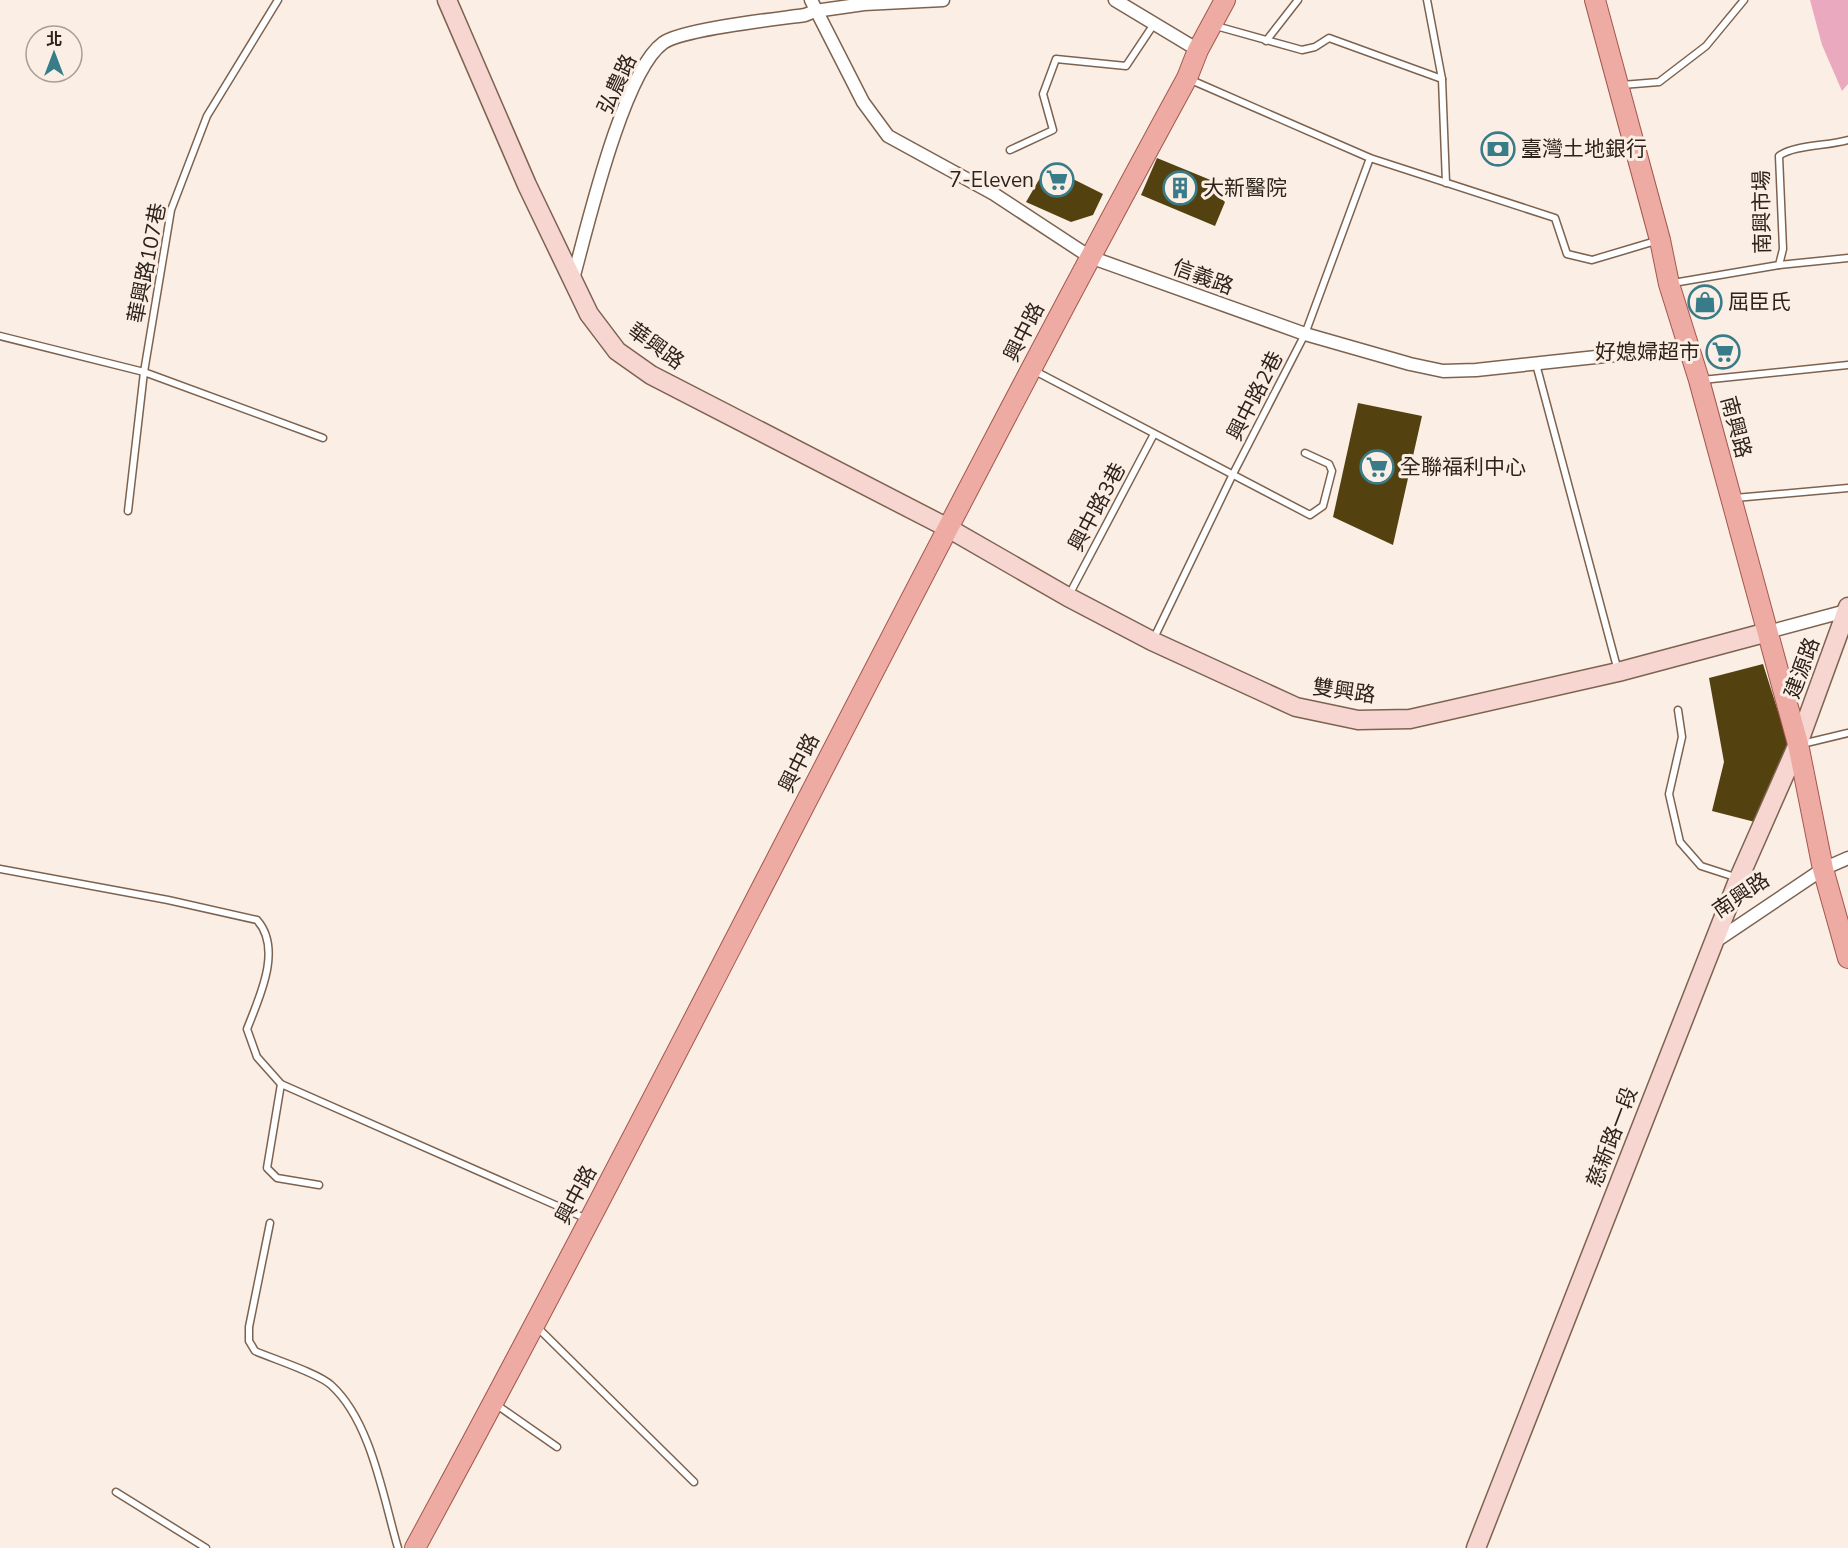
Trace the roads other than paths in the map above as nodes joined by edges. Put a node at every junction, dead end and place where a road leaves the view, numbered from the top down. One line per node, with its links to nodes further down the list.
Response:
1 (278, 0): 35 (lane, 華興路107巷)
2 (447, 0): 27 (main road, 華興路)
3 (943, 0): 11 (street, 弘農路)
4 (1115, 0): 10 (street)
5 (1226, 0): 13 (main road, 興中路)
6 (1298, 0): 14 (lane)
7 (1426, 0): 17 (lane)
8 (1595, 0): 18 (main road, 南興路)
9 (1744, 0): 18 (lane)
10 (1130, 4): 12 (street)
11 (813, 5): 24 (street, 信義路); 27 (street, 弘農路)
12 (1155, 24): 15 (street); 20 (lane)
13 (1213, 24): 14 (lane); 15 (main road, 興中路)
14 (1266, 41): 17 (lane)
15 (1198, 50): 16 (main road, 興中路)
16 (1187, 78): 21 (lane); 24 (main road, 興中路)
17 (1442, 80): 22 (lane)
18 (1618, 85): 23 (main road, 南興路)
19 (1848, 140): 26 (lane, 南興市場)
20 (1010, 150)
21 (1370, 158): 22 (lane); 29 (lane, 興中路2巷)
22 (1446, 183): 23 (lane)
23 (1660, 240): 28 (main road, 南興路)
24 (1090, 257): 29 (street, 信義路); 34 (main road, 興中路)
25 (1848, 258): 26 (lane)
26 (1779, 265): 28 (lane, 南興市場)
27 (573, 279): 44 (main road, 華興路)
28 (1669, 284): 31 (main road, 南興路)
29 (1305, 334): 32 (street, 信義路); 40 (lane, 興中路2巷)
30 (0, 336): 35 (lane)
31 (1689, 347): 32 (street, 信義路); 36 (main road, 南興路)
32 (1536, 364): 49 (lane)
33 (1848, 365): 36 (lane)
34 (1033, 369): 37 (lane); 44 (main road, 興中路)
35 (144, 372): 38 (lane); 43 (lane, 華興路107巷)
36 (1699, 380): 42 (main road, 南興路)
37 (1154, 434): 40 (lane); 45 (lane, 興中路3巷)
38 (323, 438)
39 (1305, 453): 40 (lane)
40 (1233, 474): 48 (lane, 興中路2巷)
41 (1848, 488): 42 (lane)
42 (1731, 498): 47 (main road, 南興路)
43 (128, 511)
44 (948, 528): 45 (main road, 雙興路); 61 (main road, 興中路)
45 (1068, 597): 48 (main road, 雙興路)
46 (1847, 609): 47 (street); 52 (main road, 建源路)
47 (1768, 632): 49 (main road, 雙興路); 52 (main road, 南興路)
48 (1152, 641): 49 (main road, 雙興路)
49 (1618, 672)
50 (1678, 710): 56 (lane)
51 (1848, 733): 52 (lane)
52 (1798, 744): 55 (main road, 南興路); 56 (main road, 慈新路一段)
53 (1848, 858): 55 (street, 南興路)
54 (0, 869): 59 (lane)
55 (1823, 869): 57 (street, 南興路); 58 (main road, 南興路)
56 (1738, 878): 57 (main road, 慈新路一段)
57 (1716, 941): 71 (main road, 慈新路一段)
58 (1848, 958)
59 (282, 1084): 60 (lane); 61 (lane)
60 (319, 1185)
61 (590, 1220): 63 (main road, 興中路)
62 (270, 1223): 69 (lane)
63 (534, 1325): 64 (main road, 興中路); 66 (lane)
64 (494, 1403): 65 (lane); 70 (main road, 興中路)
65 (557, 1447)
66 (694, 1482)
67 (116, 1492): 68 (lane)
68 (206, 1548)
69 (398, 1548)
70 (415, 1548)
71 (1476, 1548)

